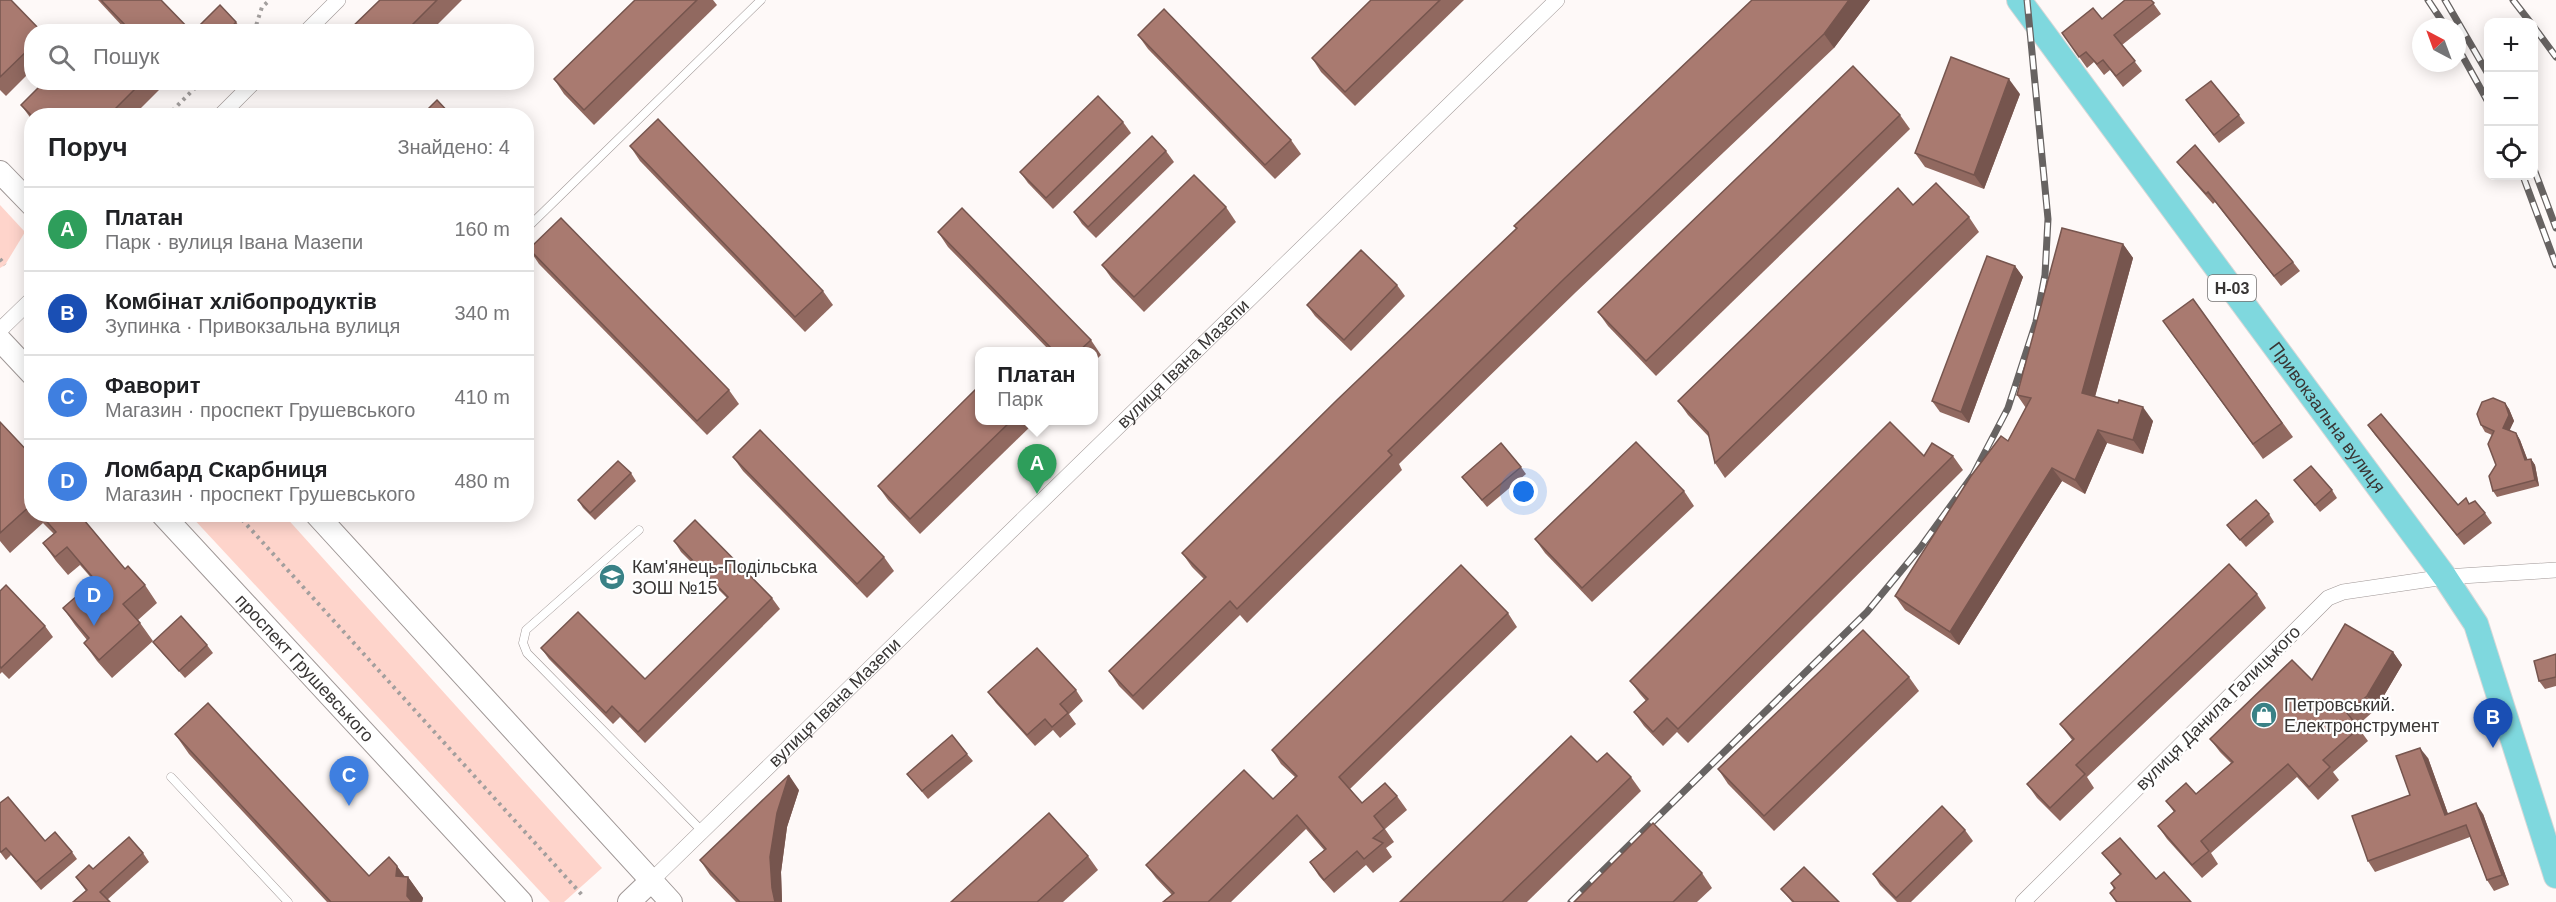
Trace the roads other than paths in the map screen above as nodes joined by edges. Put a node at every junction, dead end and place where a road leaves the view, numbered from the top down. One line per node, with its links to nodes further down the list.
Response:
1 (338, 0): 5 (street)
2 (761, 0): 10 (lane)
3 (1557, 0): 21 (street, вулиця Івана Мазепи)
4 (2019, 0): 19 (main road, Привокзальна вулиця / Н-03)
5 (314, 24)
6 (246, 90): 7 (street)
7 (228, 108)
8 (0, 172): 9 (main road)
9 (24, 197)
10 (534, 221)
11 (24, 307): 12 (street)
12 (0, 330)
13 (0, 340): 14 (main road)
14 (24, 366)
15 (169, 522): 25 (main road, проспект Грушевського)
16 (323, 522): 23 (main road)
17 (639, 530): 21 (lane)
18 (2556, 570): 19 (street, вулиця Данила Галицького)
19 (2445, 577): 22 (main road, Привокзальна вулиця / Н-03); 28 (street, вулиця Данила Галицького)
20 (171, 777): 24 (lane)
21 (702, 831): 23 (street, вулиця Івана Мазепи)
22 (2556, 876)
23 (651, 881): 26 (main road, вулиця Івана Мазепи); 27 (main road)
24 (288, 902)
25 (521, 902)
26 (629, 902)
27 (671, 902)
28 (2024, 902)

